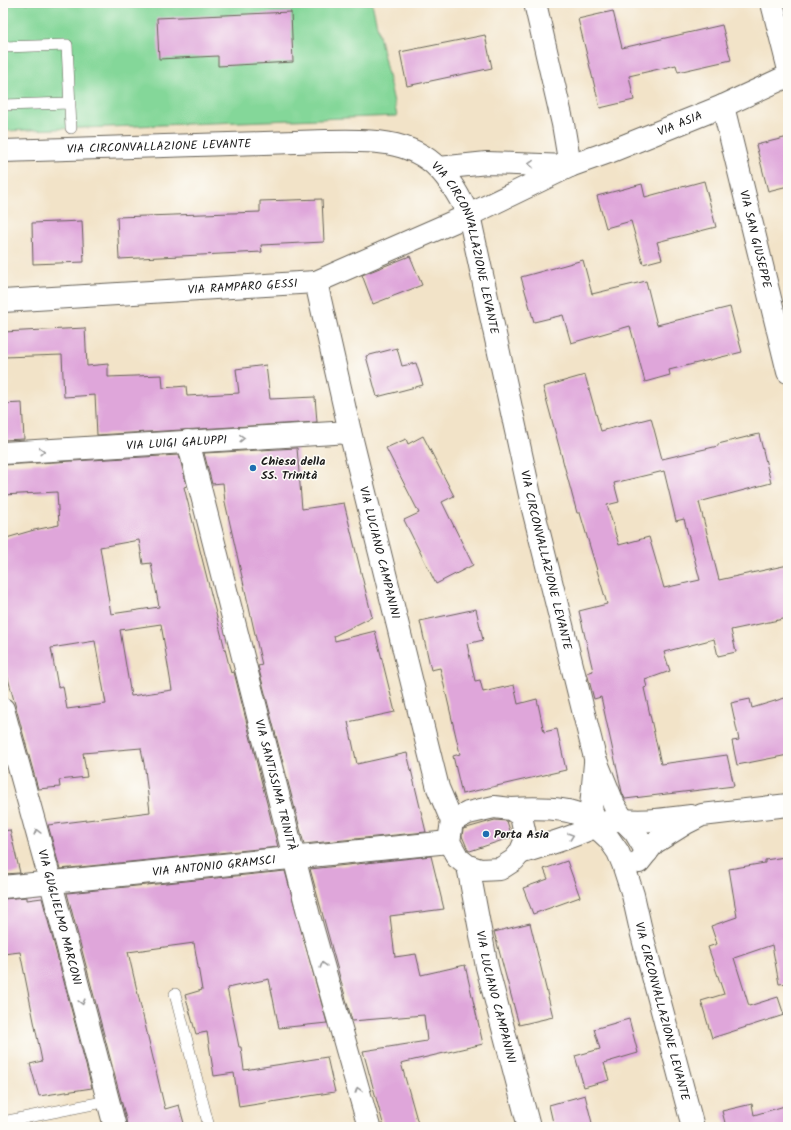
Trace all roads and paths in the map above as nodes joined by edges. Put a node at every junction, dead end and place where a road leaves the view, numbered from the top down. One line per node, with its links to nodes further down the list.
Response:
1 (535, 3): 11 (street)
2 (772, 3): 4 (street)
3 (3, 47): 6 (lane)
4 (788, 66)
5 (788, 76): 8 (street, VIA ASIA)
6 (70, 103): 7 (lane); 9 (lane)
7 (3, 105)
8 (724, 106): 11 (street, VIA ASIA); 16 (street, VIA SAN GIUSEPPE)
9 (71, 128)
10 (3, 151): 12 (street, VIA CIRCONVALLAZIONE LEVANTE)
11 (570, 166): 12 (street, VIA ASIA, one-way to 12); 13 (street, VIA ASIA)
12 (439, 168): 13 (street, VIA CIRCONVALLAZIONE LEVANTE)
13 (469, 215): 14 (street, VIA RAMPARO GESSI); 21 (street, VIA CIRCONVALLAZIONE LEVANTE)
14 (316, 282): 15 (street, VIA RAMPARO GESSI); 17 (street, VIA LUCIANO CAMPANINI)
15 (3, 301)
16 (788, 372)
17 (350, 432): 18 (street, VIA LUIGI GALUPPI, one-way to 17); 28 (street, VIA LUCIANO CAMPANINI)
18 (188, 441): 19 (street, VIA LUIGI GALUPPI, one-way to 18); 33 (street, VIA SANTISSIMA TRINITÀ)
19 (3, 453)
20 (3, 709): 35 (street, VIA GUGLIELMO MARCONI, one-way to 20)
21 (595, 758): 22 (street, VIA CIRCONVALLAZIONE LEVANTE); 27 (street, VIA CIRCONVALLAZIONE LEVANTE)
22 (593, 783): 24 (street); 29 (street, VIA CIRCONVALLAZIONE LEVANTE)
23 (785, 805): 26 (street, VIA CIRCONVALLAZIONE LEVANTE)
24 (540, 808): 25 (street); 29 (street)
25 (511, 809): 28 (street); 32 (street)
26 (702, 815): 27 (street); 31 (street, VIA CIRCONVALLAZIONE LEVANTE)
27 (622, 820): 29 (street); 31 (street, VIA CIRCONVALLAZIONE LEVANTE)
28 (452, 821): 30 (street)
29 (602, 833): 31 (street); 32 (street, one-way to 29); 37 (street, VIA CIRCONVALLAZIONE LEVANTE)
30 (449, 842): 33 (street, VIA ANTONIO GRAMSCI); 34 (street)
31 (647, 852): 37 (street, VIA CIRCONVALLAZIONE LEVANTE)
32 (520, 853): 34 (street)
33 (295, 857): 35 (street, VIA ANTONIO GRAMSCI); 43 (street, VIA SANTISSIMA TRINITÀ, one-way to 33)
34 (468, 866): 44 (street, VIA LUCIANO CAMPANINI)
35 (51, 883): 36 (street, VIA ANTONIO GRAMSCI); 39 (street, VIA GUGLIELMO MARCONI, one-way to 39)
36 (3, 887)
37 (634, 895): 45 (street, VIA CIRCONVALLAZIONE LEVANTE)
38 (175, 994): 42 (lane)
39 (108, 1101): 40 (lane); 41 (street, VIA GUGLIELMO MARCONI)
40 (3, 1122)
41 (114, 1127)
42 (209, 1127)
43 (369, 1127)
44 (529, 1127)
45 (693, 1127)

